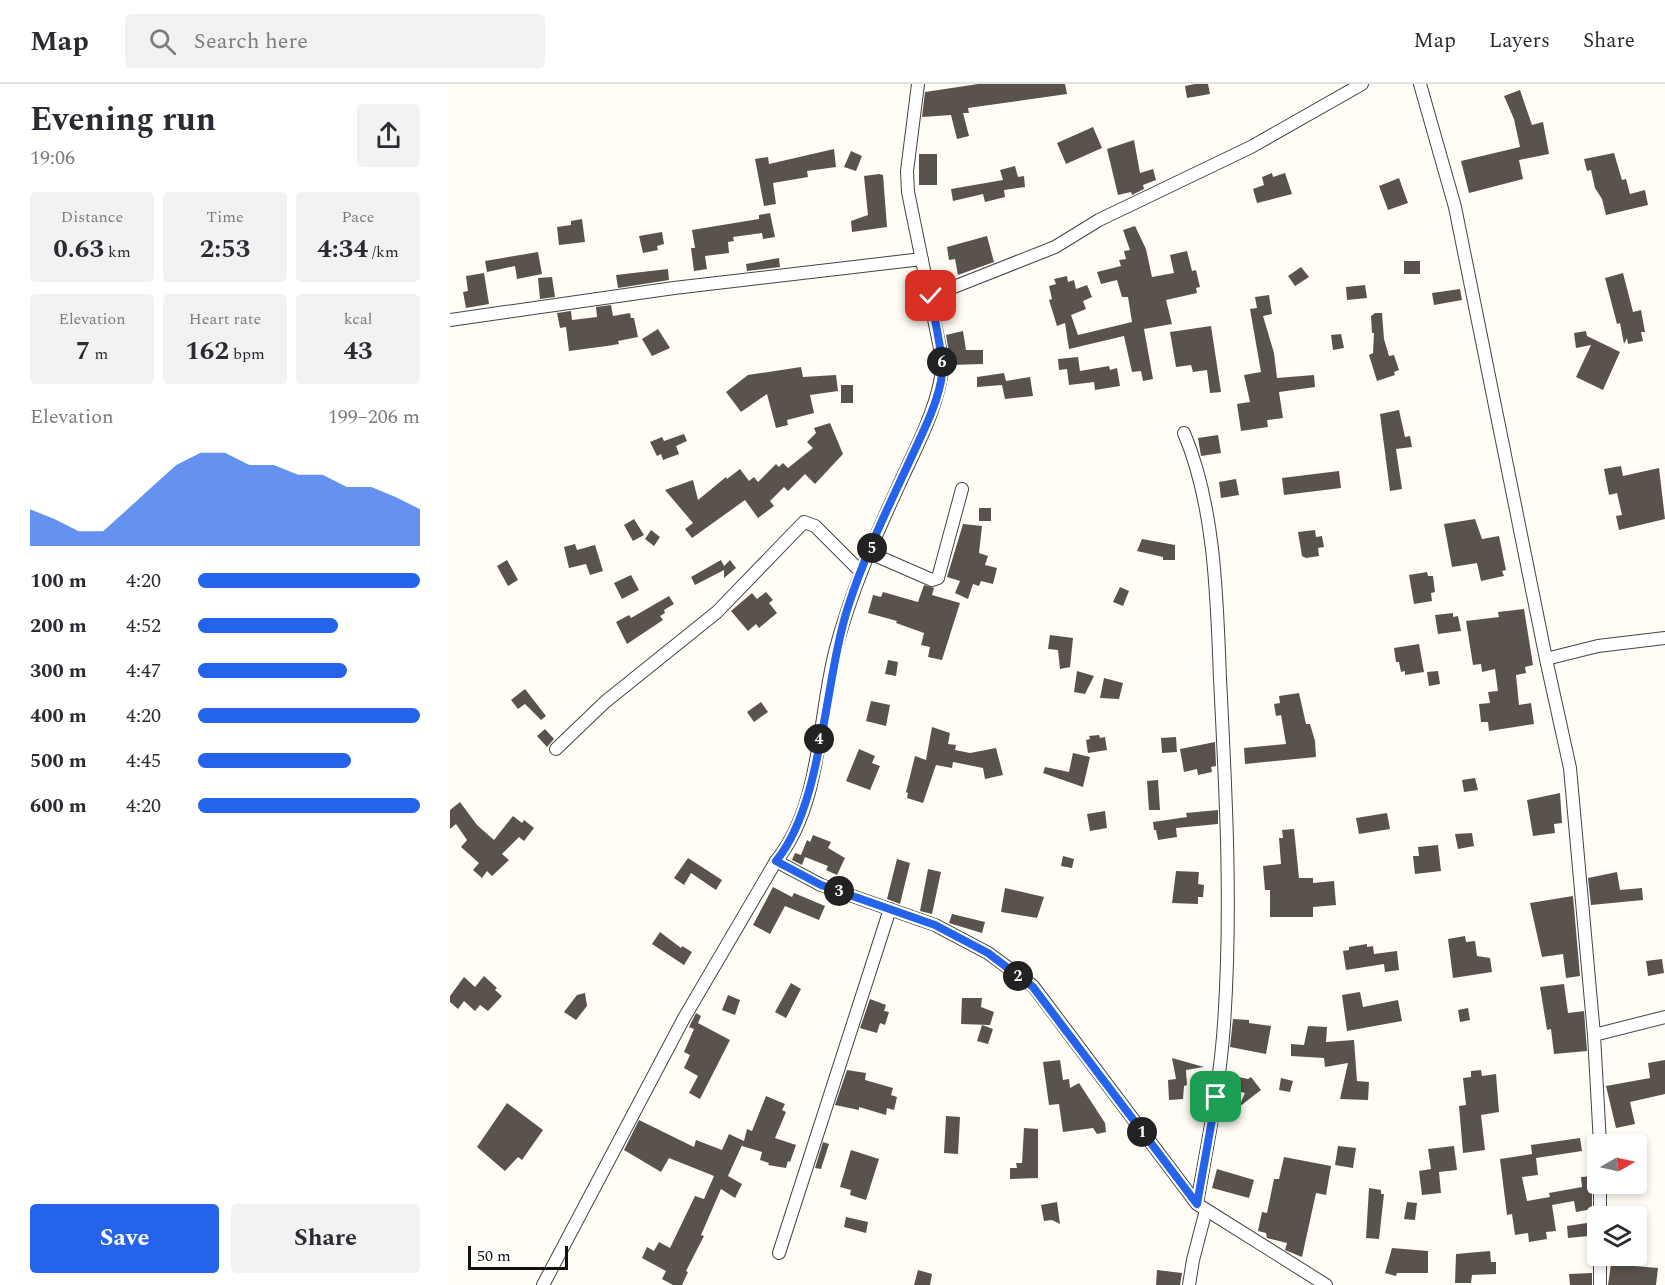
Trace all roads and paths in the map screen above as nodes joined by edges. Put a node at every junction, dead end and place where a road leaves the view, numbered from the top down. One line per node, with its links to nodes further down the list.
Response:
1 (918, 84): 4 (street)
2 (1362, 84): 5 (street)
3 (1420, 84): 12 (street)
4 (922, 259): 5 (street); 6 (street)
5 (931, 296): 9 (street)
6 (450, 320)
7 (1184, 433): 19 (street)
8 (962, 489): 9 (street)
9 (870, 553): 10 (street)
10 (861, 572): 13 (street); 14 (street)
11 (1665, 638): 12 (street)
12 (1546, 659): 17 (street)
13 (556, 749)
14 (776, 861): 15 (street); 22 (street)
15 (890, 909): 19 (street); 20 (street)
16 (1665, 1017): 17 (street)
17 (1594, 1035): 18 (street)
18 (1599, 1134)
19 (1202, 1207): 23 (street); 24 (street)
20 (779, 1253)
21 (1600, 1266): 25 (street)
22 (543, 1285)
23 (1189, 1285)
24 (1326, 1285)
25 (1600, 1285)

